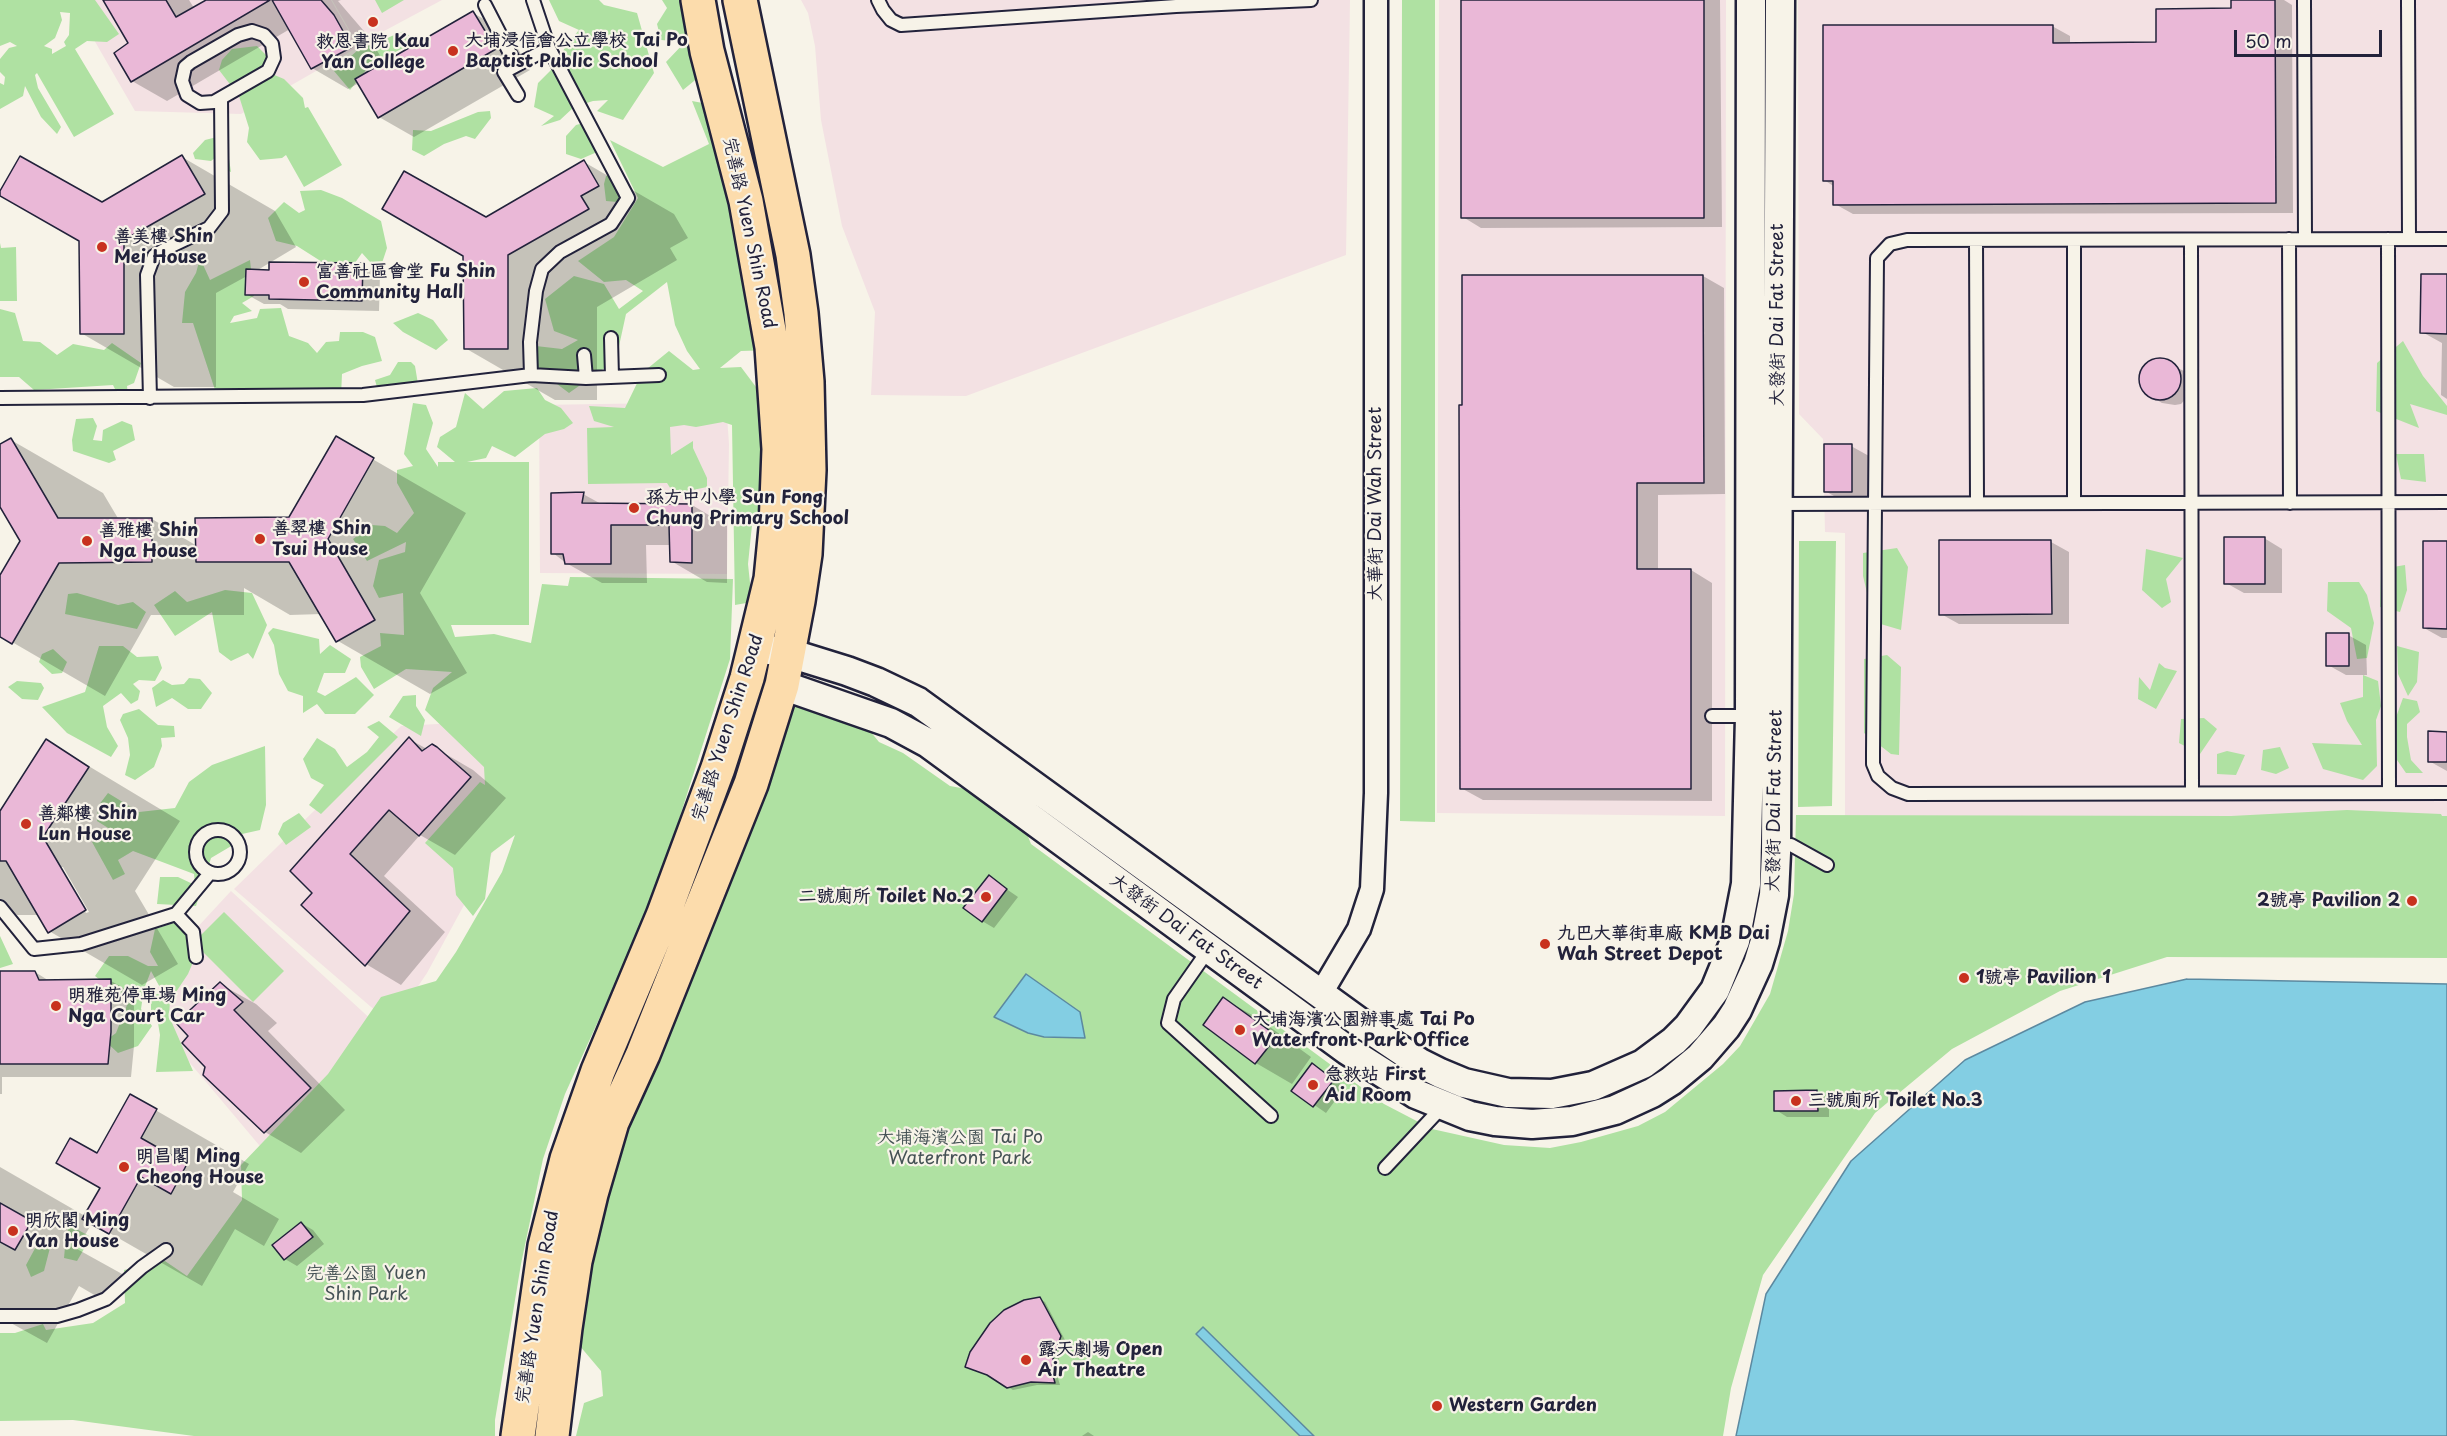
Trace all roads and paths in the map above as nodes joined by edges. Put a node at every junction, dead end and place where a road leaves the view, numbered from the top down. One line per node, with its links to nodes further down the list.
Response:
1 (533, 0): 13 (lane)
2 (698, 0): 42 (main road, 完善路 Yuen Shin Road)
3 (740, 0): 41 (main road, 完善路 Yuen Shin Road)
4 (878, 0): 12 (lane)
5 (1311, 0): 12 (lane)
6 (1376, 0): 57 (street, 大華街 Dai Wah Street)
7 (1751, 0): 39 (street, 大發街 Dai Fat Street)
8 (1780, 0): 39 (street, 大發街 Dai Fat Street)
9 (2304, 0): 18 (lane)
10 (2408, 0): 20 (lane)
11 (485, 5): 14 (lane)
12 (1110, 5)
13 (549, 48): 14 (lane); 27 (lane)
14 (516, 65): 15 (lane)
15 (518, 95)
16 (221, 98): 16 (lane); 32 (lane)
17 (2289, 239): 18 (lane); 24 (lane); 33 (lane)
18 (2305, 239): 19 (lane)
19 (2388, 239): 20 (lane); 34 (lane)
20 (2409, 239): 21 (lane)
21 (2447, 239)
22 (1976, 240): 23 (lane); 36 (lane); 40 (lane)
23 (2074, 240): 24 (lane); 37 (lane)
24 (2191, 240): 38 (lane)
25 (611, 338): 29 (lane)
26 (584, 355): 30 (lane)
27 (531, 375): 30 (lane); 32 (lane)
28 (659, 375): 29 (lane)
29 (612, 377): 30 (lane)
30 (586, 378)
31 (0, 398): 32 (lane)
32 (150, 398)
33 (2290, 502): 34 (lane); 38 (lane)
34 (2388, 502): 35 (lane); 46 (lane)
35 (2447, 502)
36 (1977, 503): 37 (lane); 40 (lane)
37 (2074, 503): 38 (lane)
38 (2191, 503): 45 (lane)
39 (1763, 504): 40 (lane); 44 (street, 大發街 Dai Fat Street); 53 (street, 大發街 Dai Fat Street)
40 (1876, 504): 45 (lane)
41 (789, 653): 42 (main road, 完善路 Yuen Shin Road); 57 (street, 大發街 Dai Fat Street)
42 (762, 675): 55 (street, 大發街 Dai Fat Street); 63 (main road, 完善路 Yuen Shin Road); 64 (main road, 完善路 Yuen Shin Road)
43 (1712, 716): 44 (lane)
44 (1750, 716): 52 (street, 大發街 Dai Fat Street)
45 (2192, 793): 46 (lane)
46 (2389, 793): 47 (lane)
47 (2447, 793)
48 (1791, 845): 49 (lane)
49 (1827, 865)
50 (210, 873): 54 (lane)
51 (0, 907): 54 (lane)
52 (1742, 912): 53 (lane); 57 (street, 大發街 Dai Fat Street)
53 (1771, 913): 58 (street, 大發街 Dai Fat Street)
54 (176, 914): 56 (lane)
55 (1209, 949): 58 (street, 大發街 Dai Fat Street); 59 (lane)
56 (196, 957)
57 (1320, 994)
58 (1443, 1106): 60 (lane)
59 (1271, 1116)
60 (1385, 1168)
61 (166, 1250): 62 (lane)
62 (0, 1316)
63 (518, 1436)
64 (552, 1436)

